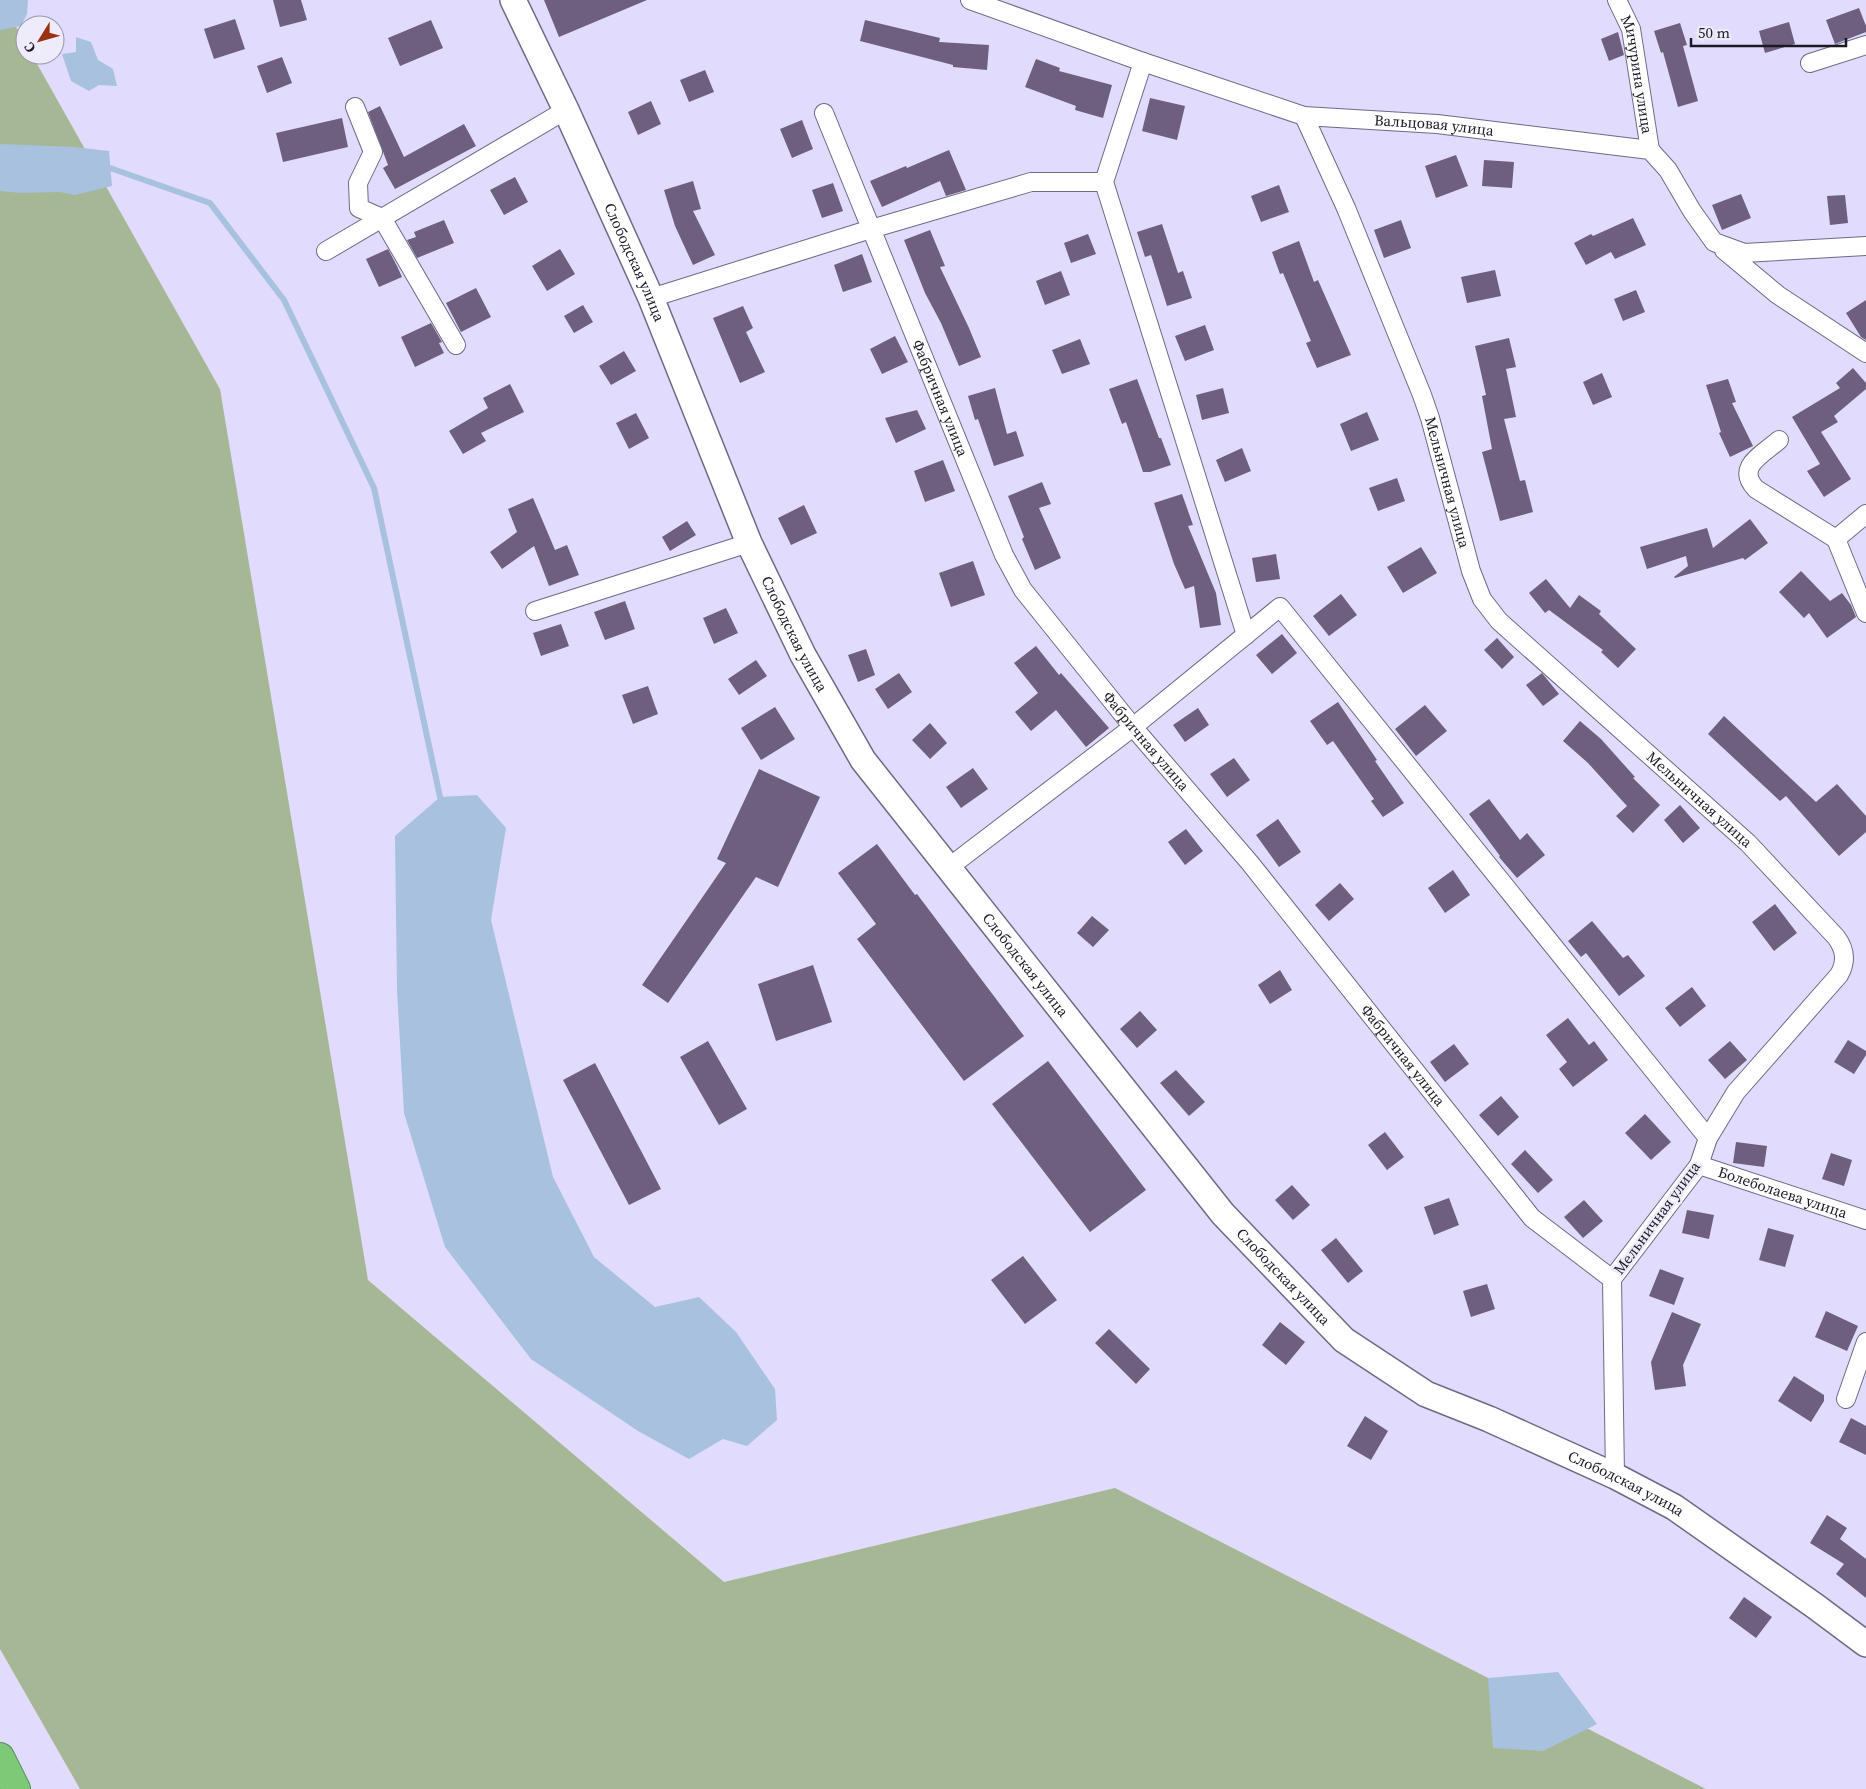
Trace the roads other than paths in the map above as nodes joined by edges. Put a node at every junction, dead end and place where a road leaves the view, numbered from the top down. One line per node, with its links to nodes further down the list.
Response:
1 (513, 0): 8 (street, Слободская улица)
2 (970, 0): 5 (street, Вальцовая улица)
3 (1617, 0): 11 (street, Мичурина улица)
4 (1866, 45): 6 (street)
5 (1143, 62): 10 (street, Вальцовая улица); 12 (street)
6 (1810, 64)
7 (355, 107): 13 (street)
8 (566, 110): 13 (street); 18 (street, Слободская улица)
9 (824, 113): 14 (street, Фабричная улица)
10 (1304, 116): 11 (street, Вальцовая улица); 30 (street, Мельничная улица)
11 (1650, 150): 15 (street)
12 (1104, 182): 14 (street); 27 (street)
13 (382, 218): 17 (street); 19 (street)
14 (870, 229): 18 (street); 28 (street, Фабричная улица)
15 (1714, 242): 16 (street); 20 (street)
16 (1866, 246)
17 (326, 252)
18 (651, 298): 24 (street, Слободская улица)
19 (456, 345)
20 (1866, 353)
21 (1779, 440): 23 (street)
22 (1866, 514): 23 (street)
23 (1836, 539): 26 (street)
24 (749, 543): 25 (street); 29 (street, Слободская улица)
25 (535, 611)
26 (1866, 613)
27 (1246, 635): 28 (street); 30 (street)
28 (1133, 727): 29 (street); 33 (street, Фабричная улица)
29 (948, 868): 36 (street, Слободская улица)
30 (1708, 1138): 31 (street, Мельничная улица)
31 (1699, 1165): 32 (street, Болеболаева улица); 33 (street, Мельничная улица)
32 (1866, 1220)
33 (1612, 1279): 36 (street, Мельничная улица)
34 (1866, 1342): 35 (street)
35 (1846, 1399)
36 (1615, 1476): 37 (street, Слободская улица)
37 (1866, 1644)
38 (0, 1757): 39 (highway)
39 (16, 1789)

